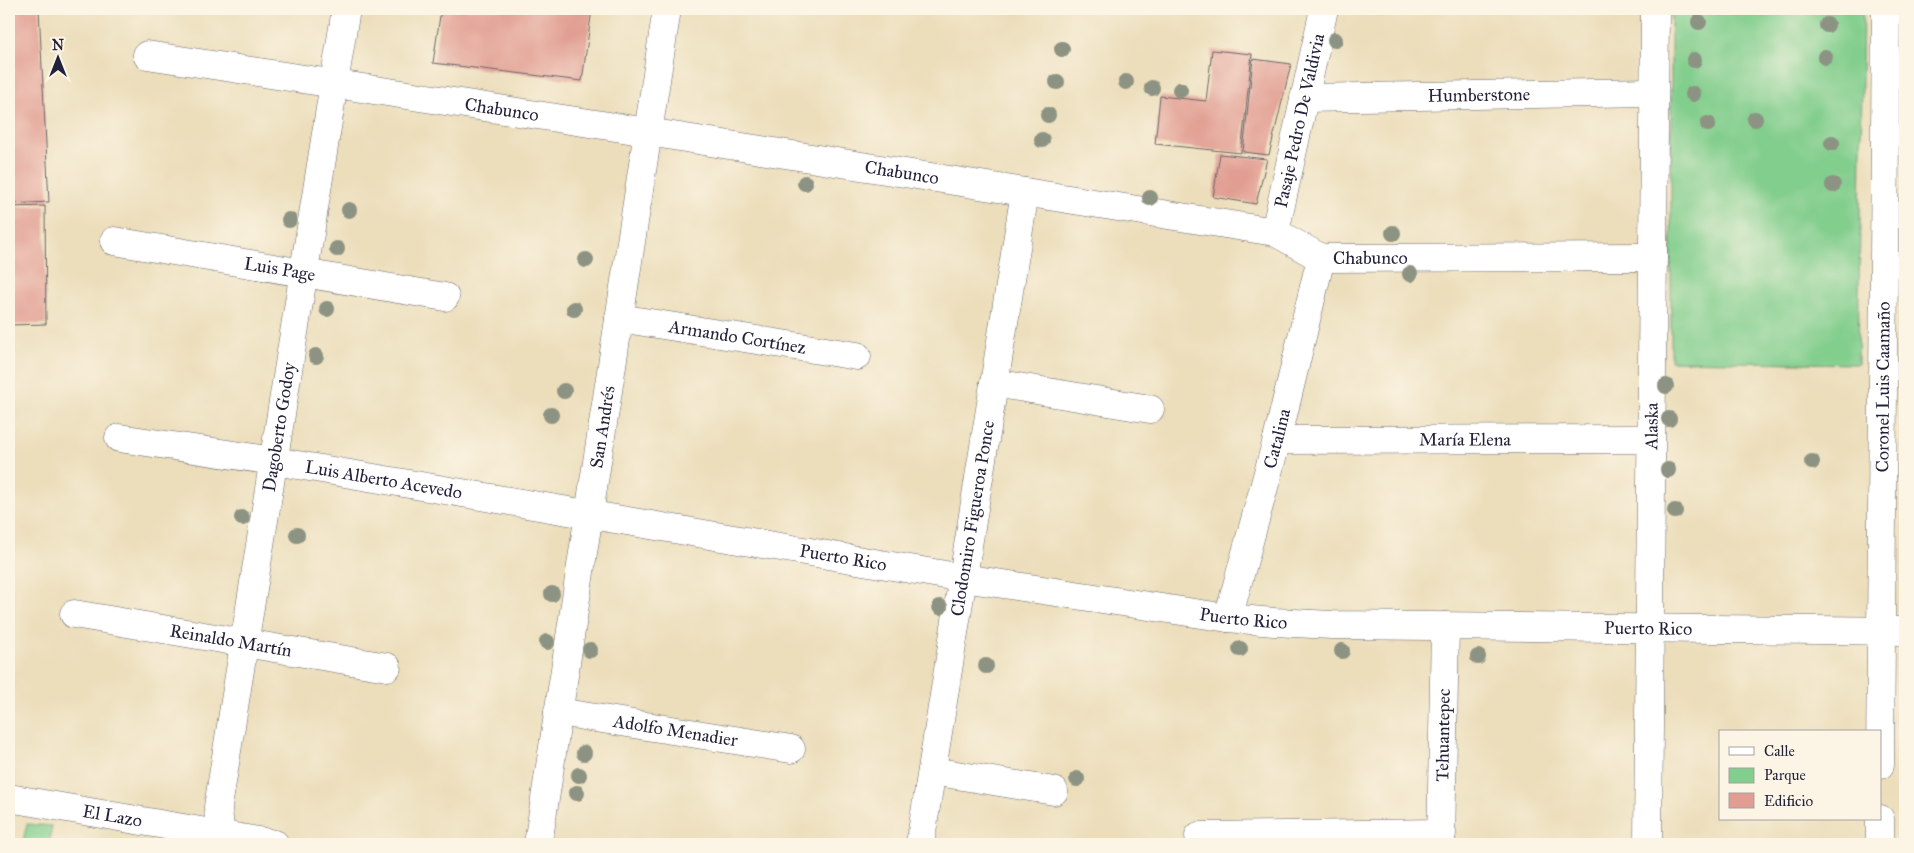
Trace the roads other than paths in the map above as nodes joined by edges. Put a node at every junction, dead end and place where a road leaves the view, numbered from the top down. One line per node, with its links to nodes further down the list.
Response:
1 (346, 9): 7 (street, Dagoberto Godoy)
2 (667, 9): 10 (street, San Andrés)
3 (1324, 9): 9 (street, Pasaje Pedro De Valdivia)
4 (1655, 9): 8 (street, Alaska)
5 (1886, 9): 32 (street, Coronel Luis Caamaño)
6 (147, 55): 7 (street, Chabunco)
7 (334, 84): 10 (street, Chabunco); 16 (street, Dagoberto Godoy)
8 (1654, 92): 9 (street, Humberstone); 14 (street, Alaska)
9 (1304, 98): 12 (street, Pasaje Pedro De Valdivia)
10 (648, 132): 11 (street, Chabunco); 18 (street, San Andrés)
11 (1025, 192): 12 (street, Chabunco); 20 (street, Clodomiro Figueroa Ponce)
12 (1275, 232): 15 (street, Chabunco)
13 (114, 242): 16 (street, Luis Page)
14 (1653, 257): 15 (street, Chabunco); 23 (street, Alaska)
15 (1321, 258): 24 (street, Catalina)
16 (304, 274): 17 (street, Luis Page); 25 (street, Dagoberto Godoy)
17 (445, 298)
18 (620, 318): 19 (street, Armando Cortínez); 26 (street, San Andrés)
19 (857, 356)
20 (994, 383): 21 (street); 27 (street, Clodomiro Figueroa Ponce)
21 (1150, 409)
22 (119, 438): 25 (street, Luis Alberto Acevedo)
23 (1651, 439): 24 (street, María Elena); 31 (street, Alaska)
24 (1277, 440): 29 (street, Catalina)
25 (274, 461): 26 (street, Luis Alberto Acevedo); 33 (street, Dagoberto Godoy)
26 (589, 515): 27 (street, Puerto Rico); 35 (street, San Andrés)
27 (963, 578): 29 (street, Puerto Rico); 38 (street, Clodomiro Figueroa Ponce)
28 (74, 614): 33 (street, Reinaldo Martín)
29 (1228, 618): 30 (street, Puerto Rico)
30 (1445, 626): 31 (street, Puerto Rico); 43 (street, Tehuantepec)
31 (1650, 628): 32 (street, Puerto Rico); 48 (street, Alaska)
32 (1893, 631): 36 (street, Coronel Luis Caamaño)
33 (245, 643): 34 (street, Reinaldo Martín); 44 (street, Dagoberto Godoy)
34 (387, 667)
35 (558, 712): 37 (street, Adolfo Menadier); 46 (street, San Andrés)
36 (1882, 744)
37 (791, 748)
38 (932, 771): 39 (street); 47 (street, Clodomiro Figueroa Ponce)
39 (1054, 791)
40 (10, 805): 44 (street, El Lazo)
41 (1880, 820): 49 (street)
42 (1198, 836): 43 (street)
43 (1442, 838)
44 (220, 840): 45 (street, El Lazo)
45 (275, 844)
46 (538, 844)
47 (920, 844)
48 (1648, 844)
49 (1880, 844)

